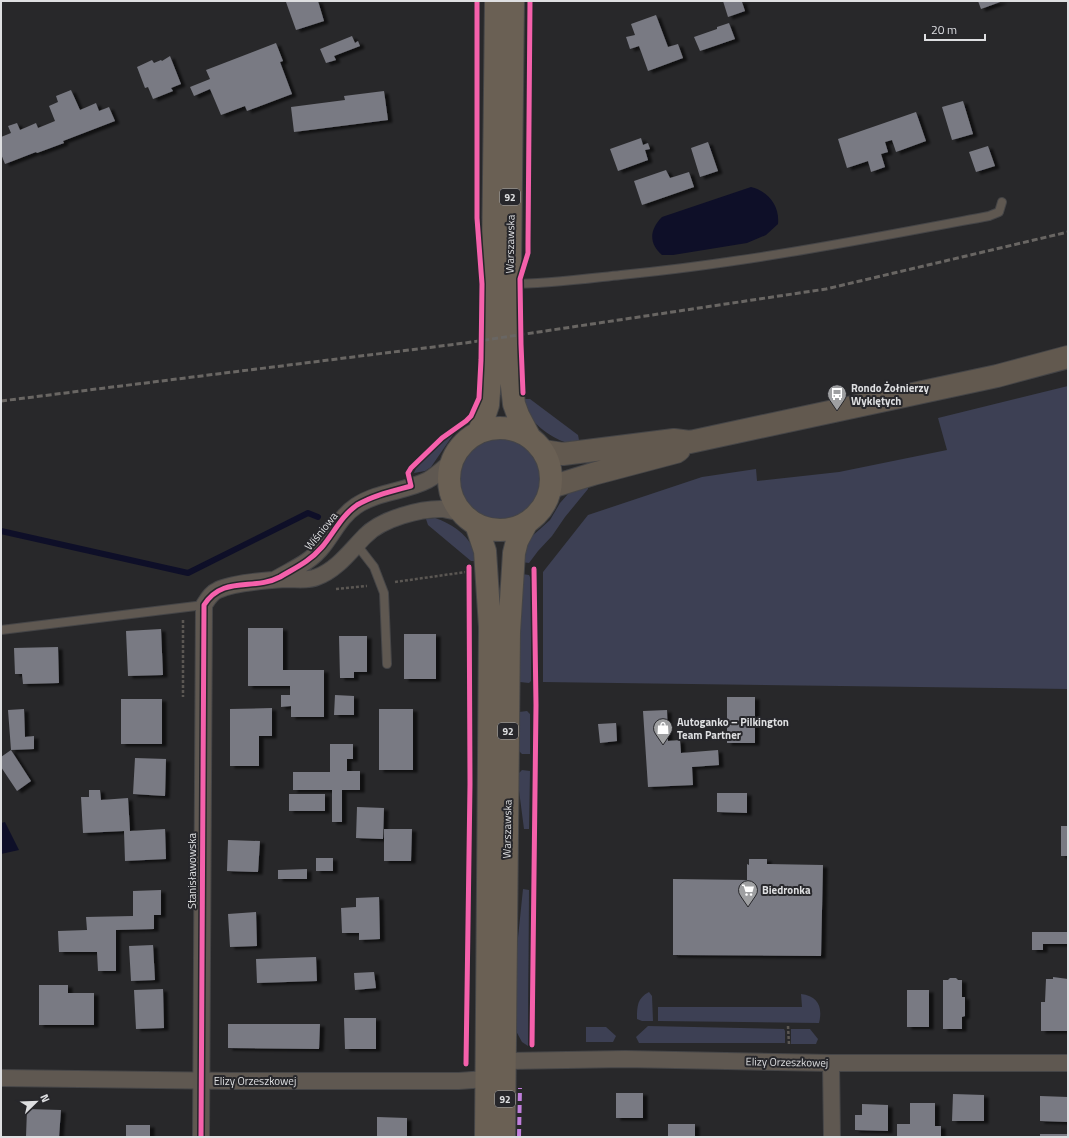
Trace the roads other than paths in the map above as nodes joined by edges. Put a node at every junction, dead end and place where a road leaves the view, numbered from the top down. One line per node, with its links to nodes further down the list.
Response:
1 (496, 1): 6 (main road, Warszawska / 92)
2 (512, 1): 4 (main road, Warszawska / 92)
3 (1002, 202): 4 (lane)
4 (509, 284): 8 (main road, Warszawska / 92)
5 (1068, 357): 7 (street)
6 (479, 432): 8 (main road, 92); 9 (main road, 92)
7 (690, 442): 8 (street); 10 (street)
8 (536, 444): 10 (main road, 92)
9 (452, 461): 11 (main road, 92); 14 (street, Wiśniowa)
10 (551, 487): 12 (main road, 92)
11 (469, 518): 12 (main road, 92); 13 (street, Wiśniowa); 22 (main road, Warszawska / 92)
12 (526, 524): 18 (main road, Warszawska / 92)
13 (357, 545): 14 (street, Wiśniowa); 17 (lane)
14 (275, 580): 15 (street, Wiśniowa)
15 (204, 605): 16 (lane); 23 (street, Stanisławowska)
16 (1, 630)
17 (387, 664)
18 (505, 1050): 19 (street, Elizy Orzeszkowej); 22 (main road); 26 (main road, Warszawska / 92)
19 (831, 1063): 20 (street, Elizy Orzeszkowej); 27 (street)
20 (1068, 1063)
21 (1, 1078): 23 (street, Elizy Orzeszkowej)
22 (486, 1079): 23 (street, Elizy Orzeszkowej); 25 (main road, Warszawska / 92)
23 (202, 1080): 24 (street, Stanisławowska)
24 (201, 1137)
25 (486, 1137)
26 (504, 1137)
27 (832, 1137)

